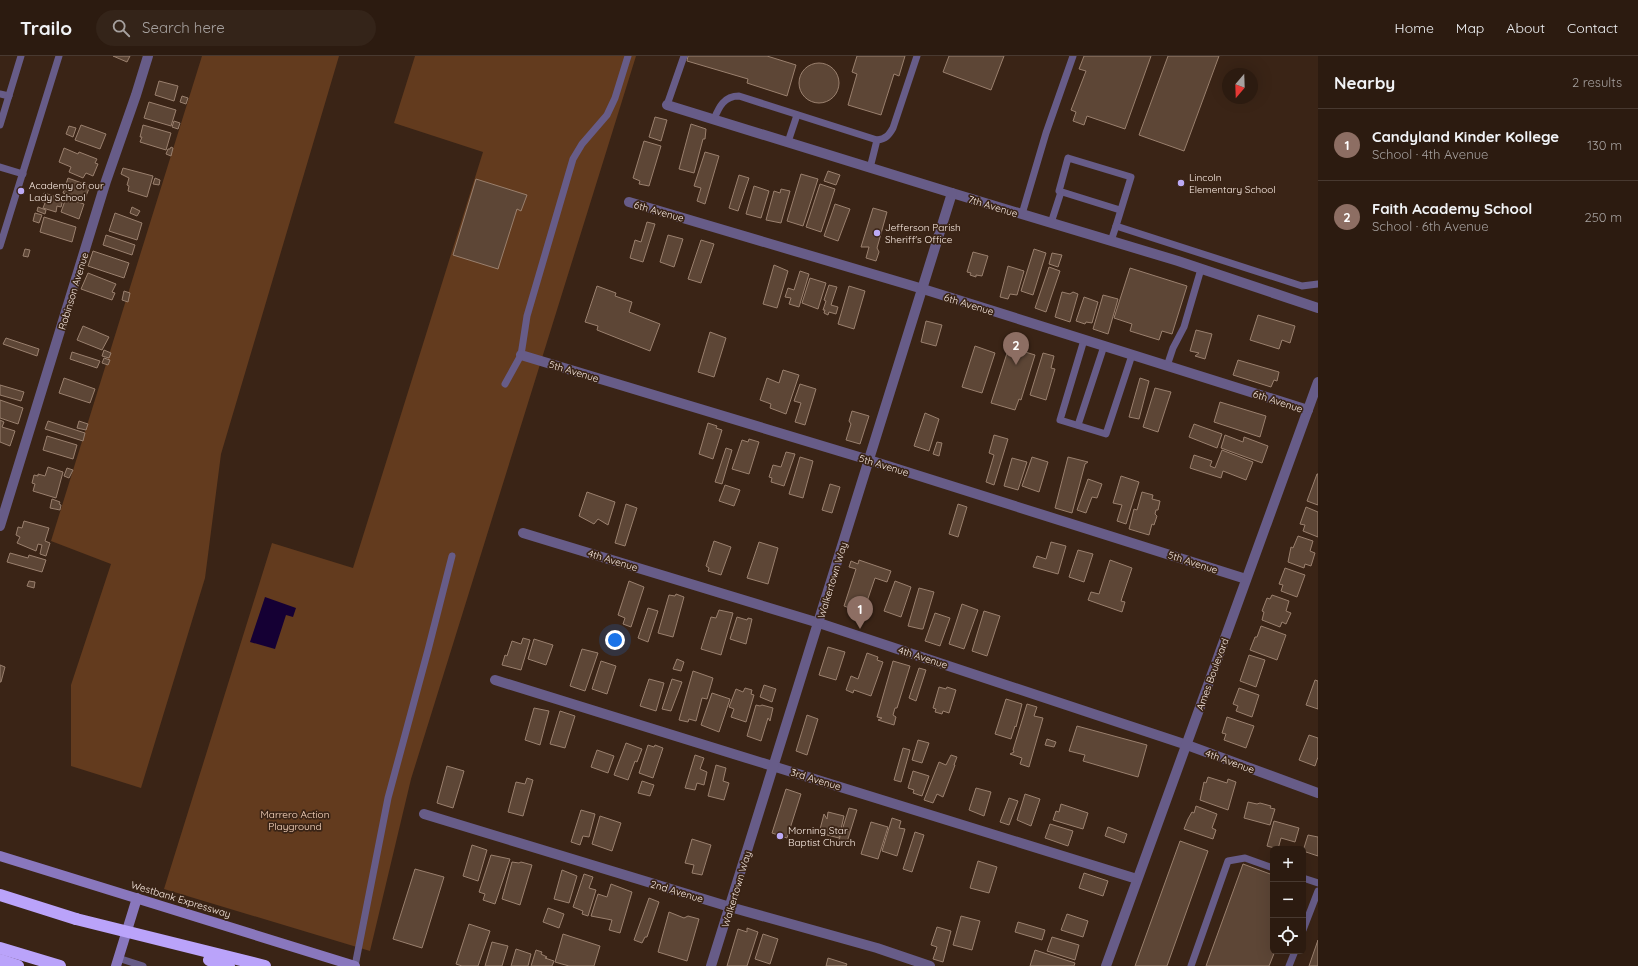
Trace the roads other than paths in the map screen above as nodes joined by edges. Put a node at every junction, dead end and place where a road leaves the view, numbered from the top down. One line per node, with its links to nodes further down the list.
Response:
1 (21, 56): 9 (lane)
2 (59, 56): 18 (lane)
3 (148, 56): 42 (street, Robinson Avenue)
4 (628, 56): 34 (lane)
5 (684, 56): 10 (lane)
6 (917, 56): 14 (lane)
7 (1073, 56): 23 (lane)
8 (0, 94): 9 (lane)
9 (9, 96): 13 (lane)
10 (667, 105): 12 (street, 7th Avenue)
11 (797, 115): 12 (lane); 14 (lane); 15 (lane)
12 (714, 119): 15 (street, 7th Avenue)
13 (0, 125)
14 (877, 140): 17 (lane)
15 (788, 142): 17 (street, 7th Avenue)
16 (0, 167): 18 (lane)
17 (870, 168): 20 (street, 7th Avenue)
18 (23, 174): 27 (lane)
19 (1061, 192): 22 (lane); 22 (lane); 24 (lane)
20 (952, 194): 23 (street, 7th Avenue); 30 (street, Walkertown Way)
21 (629, 202): 30 (street, 6th Avenue)
22 (1120, 210): 25 (lane)
23 (1022, 214): 24 (street, 7th Avenue)
24 (1051, 223): 26 (street, 7th Avenue)
25 (1116, 226): 26 (lane); 29 (lane)
26 (1111, 241): 28 (street, 7th Avenue)
27 (0, 246)
28 (1201, 269): 31 (street, 7th Avenue); 36 (lane)
29 (1318, 284)
30 (923, 289): 32 (street, 6th Avenue); 41 (street, Walkertown Way)
31 (1318, 308)
32 (1084, 340): 33 (street, 6th Avenue); 40 (lane)
33 (1104, 346): 35 (street, 6th Avenue); 40 (lane)
34 (521, 354): 38 (lane); 41 (street, 5th Avenue)
35 (1132, 355): 36 (street, 6th Avenue); 40 (lane)
36 (1167, 366): 39 (street, 6th Avenue)
37 (1318, 382): 39 (street, Ames Boulevard)
38 (505, 384)
39 (1308, 410): 45 (street, Ames Boulevard)
40 (1078, 425)
41 (869, 460): 45 (street, 5th Avenue); 46 (street, Walkertown Way)
42 (0, 526)
43 (523, 533): 46 (street, 4th Avenue)
44 (452, 556): 72 (lane)
45 (1246, 579): 48 (street, Ames Boulevard)
46 (819, 623): 48 (street, 4th Avenue); 49 (street, Walkertown Way)
47 (495, 680): 49 (street, 3rd Avenue)
48 (1187, 745): 50 (street, 4th Avenue); 54 (street, Ames Boulevard)
49 (774, 766): 54 (street, 3rd Avenue); 60 (street, Walkertown Way)
50 (1318, 793)
51 (424, 814): 60 (street, 2nd Avenue)
52 (0, 856): 59 (main road, Westbank Expressway)
53 (1270, 867): 76 (lane)
54 (1137, 879): 75 (street, Ames Boulevard)
55 (1306, 879): 56 (lane)
56 (1318, 883)
57 (1318, 891): 62 (lane)
58 (0, 895): 61 (highway)
59 (137, 898): 66 (main road); 72 (main road, Westbank Expressway)
60 (730, 907): 73 (street, Walkertown Way); 74 (street, 2nd Avenue)
61 (76, 919): 70 (highway, bridge); 71 (highway, bridge)
62 (1306, 922)
63 (0, 948): 68 (highway)
64 (1294, 954): 77 (lane)
65 (0, 960): 67 (highway)
66 (117, 962): 69 (lane)
67 (18, 966)
68 (60, 966)
69 (143, 966)
70 (229, 966)
71 (265, 966)
72 (355, 966)
73 (711, 966)
74 (930, 966)
75 (1106, 966)
76 (1191, 966)
77 (1289, 966)

